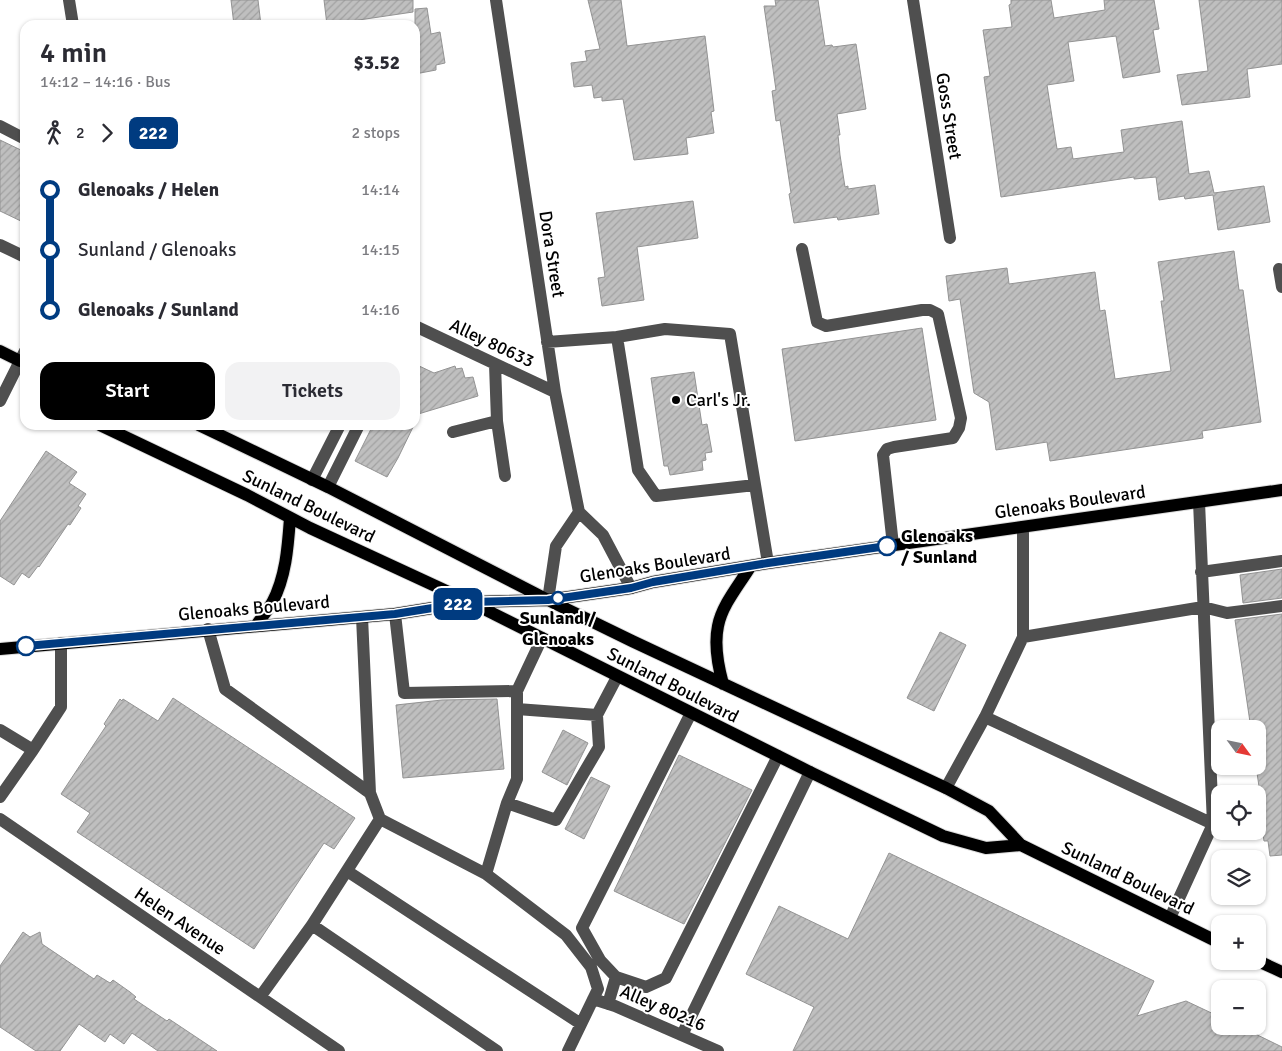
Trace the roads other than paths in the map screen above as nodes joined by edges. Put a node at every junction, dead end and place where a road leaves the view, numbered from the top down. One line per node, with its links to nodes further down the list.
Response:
1 (69, 0): 4 (street)
2 (496, 0): 15 (street, Dora Street)
3 (913, 0): 7 (street, Goss Street)
4 (72, 20)
5 (0, 126): 6 (street)
6 (20, 136)
7 (950, 238)
8 (0, 245): 10 (street)
9 (802, 249): 37 (street)
10 (20, 255)
11 (1279, 269): 12 (street)
12 (1282, 288)
13 (420, 328): 18 (street, Alley 80633)
14 (617, 337): 15 (street); 30 (street); 30 (street)
15 (547, 342): 20 (street, Dora Street)
16 (0, 351): 17 (main road)
17 (20, 359)
18 (495, 364): 20 (street, Alley 80633); 22 (street)
19 (20, 368): 21 (street)
20 (555, 392): 34 (street, Dora Street)
21 (0, 401)
22 (496, 421): 27 (street); 28 (street)
23 (110, 430): 35 (main road, Sunland Boulevard)
24 (209, 430): 29 (main road, Sunland Boulevard)
25 (337, 430): 29 (street)
26 (356, 430): 31 (street)
27 (453, 432)
28 (505, 476)
29 (312, 480): 31 (main road, Sunland Boulevard)
30 (755, 485): 39 (street)
31 (328, 487): 43 (main road, Sunland Boulevard)
32 (1282, 490): 33 (main road, Glenoaks Boulevard)
33 (1199, 502): 36 (main road, Glenoaks Boulevard); 41 (street)
34 (579, 512): 42 (street); 43 (street)
35 (290, 518): 44 (main road, Sunland Boulevard); 49 (main road)
36 (1023, 527): 37 (main road, Glenoaks Boulevard); 51 (street)
37 (893, 545): 39 (main road, Glenoaks Boulevard)
38 (1282, 561): 41 (street)
39 (768, 563): 40 (main road, Glenoaks Boulevard)
40 (750, 567): 42 (main road, Glenoaks Boulevard); 56 (main road)
41 (1202, 572): 46 (street)
42 (631, 588): 43 (main road, Glenoaks Boulevard)
43 (548, 600): 44 (main road, Glenoaks Boulevard); 56 (main road, Sunland Boulevard)
44 (470, 602): 47 (main road, Glenoaks Boulevard); 52 (main road, Sunland Boulevard)
45 (1282, 606): 46 (street)
46 (1203, 607): 51 (street); 66 (street)
47 (395, 614): 48 (main road, Glenoaks Boulevard); 57 (street)
48 (362, 617): 49 (main road, Glenoaks Boulevard); 68 (street)
49 (256, 626): 50 (main road, Glenoaks Boulevard)
50 (208, 629): 53 (main road, Glenoaks Boulevard); 68 (street)
51 (1022, 636): 61 (street)
52 (542, 638): 55 (main road, Sunland Boulevard); 57 (street)
53 (61, 643): 54 (main road, Glenoaks Boulevard); 63 (street)
54 (0, 649)
55 (617, 677): 59 (main road, Sunland Boulevard); 60 (street)
56 (723, 684): 67 (main road, Sunland Boulevard)
57 (517, 691): 58 (street)
58 (518, 709): 60 (street); 70 (street)
59 (691, 713): 64 (main road, Sunland Boulevard); 80 (street)
60 (597, 714): 70 (street)
61 (985, 717): 67 (street); 73 (street)
62 (0, 730): 63 (street)
63 (33, 750): 69 (street)
64 (778, 756): 65 (main road, Sunland Boulevard); 85 (street)
65 (810, 772): 75 (main road, Sunland Boulevard); 90 (street)
66 (1211, 785)
67 (946, 788): 75 (main road, Sunland Boulevard)
68 (370, 793): 71 (street)
69 (0, 797)
70 (507, 803): 77 (street)
71 (380, 818): 76 (street); 77 (street)
72 (0, 819): 86 (street, Helen Avenue)
73 (1211, 823)
74 (1211, 828): 78 (street)
75 (1021, 845): 78 (main road, Sunland Boulevard)
76 (347, 871): 79 (street); 89 (street)
77 (486, 874): 82 (street)
78 (1170, 918): 81 (main road, Sunland Boulevard)
79 (312, 925): 86 (street); 92 (street)
80 (582, 928): 82 (street); 85 (street)
81 (1211, 938)
82 (573, 944): 87 (street)
83 (1266, 964): 84 (main road)
84 (1282, 972)
85 (616, 977): 88 (street)
86 (260, 997): 91 (street, Helen Avenue)
87 (593, 999): 88 (street, Alley 80216); 89 (street)
88 (608, 1004): 90 (street, Alley 80216)
89 (581, 1024): 93 (street)
90 (682, 1035): 94 (street, Alley 80216)
91 (340, 1051)
92 (497, 1051)
93 (568, 1051)
94 (718, 1051)

